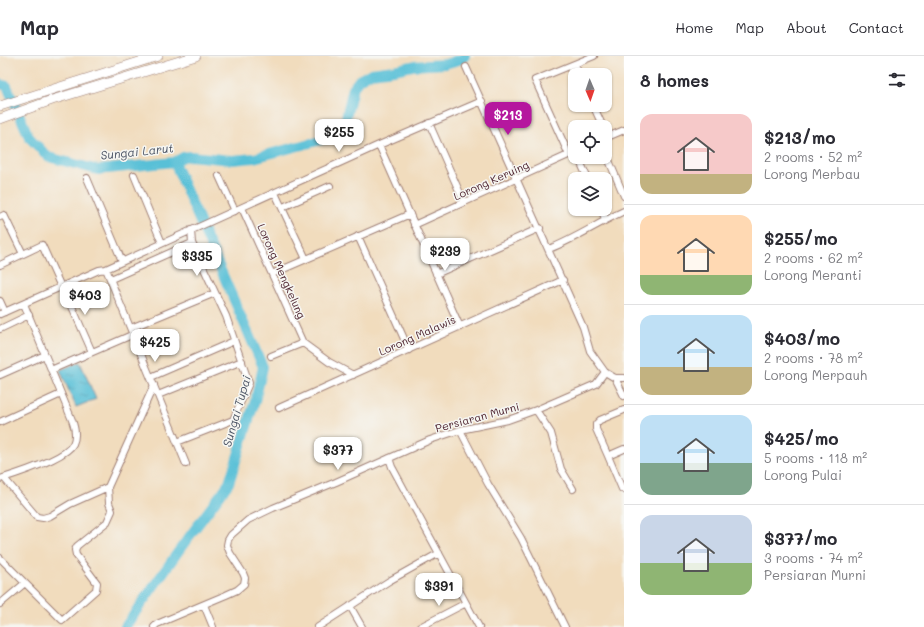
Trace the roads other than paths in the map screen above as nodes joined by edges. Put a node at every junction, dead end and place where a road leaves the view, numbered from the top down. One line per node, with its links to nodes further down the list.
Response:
1 (158, 56): 8 (main road)
2 (196, 56): 9 (main road)
3 (594, 56): 4 (street)
4 (575, 64): 6 (street); 14 (street)
5 (466, 67): 7 (street)
6 (577, 68)
7 (482, 101): 10 (street); 20 (street)
8 (2, 106)
9 (4, 117)
10 (429, 123): 13 (street); 24 (street)
11 (624, 130): 12 (street)
12 (612, 134)
13 (379, 145): 22 (street); 29 (street)
14 (568, 146)
15 (568, 156): 20 (street, Lorong Keruing)
16 (610, 164): 23 (street)
17 (134, 175): 37 (street)
18 (219, 176): 27 (street)
19 (87, 178): 42 (street)
20 (518, 179): 24 (street, Lorong Keruing); 34 (street)
21 (330, 186): 25 (street)
22 (276, 193): 25 (street); 26 (street)
23 (624, 196)
24 (464, 202): 33 (street, Lorong Keruing)
25 (283, 207): 41 (street)
26 (242, 208): 27 (street); 45 (street, Lorong Mengkelung)
27 (235, 211): 35 (street)
28 (624, 211): 32 (street)
29 (410, 214): 33 (street); 36 (street)
30 (604, 216): 32 (street)
31 (0, 217): 40 (street)
32 (605, 220): 39 (street)
33 (414, 225): 46 (street)
34 (540, 228): 39 (street); 46 (street)
35 (193, 229): 37 (street); 38 (street)
36 (358, 236): 41 (street); 60 (street)
37 (162, 243): 42 (street)
38 (192, 243): 47 (street); 50 (street)
39 (549, 249): 48 (street)
40 (23, 254): 43 (street); 49 (street)
41 (306, 259): 45 (street)
42 (122, 261): 44 (street)
43 (0, 264)
44 (106, 269): 47 (street); 49 (street)
45 (272, 274): 59 (street, Lorong Mengkelung)
46 (436, 274): 55 (street)
47 (110, 279): 57 (street)
48 (563, 280): 55 (street, Lorong Malawis); 66 (street)
49 (62, 287): 52 (street); 61 (street)
50 (215, 293): 57 (street); 58 (street)
51 (0, 301): 53 (street)
52 (24, 304): 53 (street); 54 (street)
53 (3, 313)
54 (29, 315): 56 (street); 62 (street)
55 (460, 326): 60 (street, Lorong Malawis)
56 (0, 329)
57 (132, 331): 61 (street); 69 (street)
58 (234, 341): 64 (street); 69 (street)
59 (303, 343): 63 (street); 67 (street)
60 (409, 350): 67 (street, Lorong Malawis)
61 (92, 352): 65 (street)
62 (45, 355): 65 (street); 68 (street)
63 (271, 356)
64 (242, 361): 74 (street); 81 (street)
65 (51, 370): 73 (street)
66 (605, 372): 70 (street); 77 (street, Persiaran Murni)
67 (353, 375): 76 (street, Lorong Malawis)
68 (0, 376)
69 (151, 377): 72 (street)
70 (615, 378): 71 (street); 75 (street)
71 (624, 378)
72 (154, 385): 74 (street); 87 (street)
73 (61, 394): 79 (street); 86 (street)
74 (158, 395): 81 (street)
75 (624, 396)
76 (279, 408)
77 (536, 410): 80 (street, Persiaran Murni); 88 (street)
78 (624, 410): 83 (street)
79 (0, 422)
80 (460, 430): 84 (street, Persiaran Murni); 103 (street)
81 (177, 442): 85 (street)
82 (624, 449): 83 (street)
83 (608, 456): 89 (street)
84 (389, 458): 90 (street); 95 (street, Persiaran Murni)
85 (186, 464)
86 (2, 479): 87 (street)
87 (108, 487): 92 (street)
88 (573, 489)
89 (624, 490)
90 (439, 553): 93 (street); 96 (street)
91 (0, 558): 92 (street)
92 (25, 583): 94 (street)
93 (466, 603): 101 (street); 102 (street)
94 (0, 604)
95 (204, 605): 97 (street, Persiaran Murni); 98 (street)
96 (350, 606): 99 (street); 100 (street)
97 (156, 626)
98 (213, 627)
99 (318, 627)
100 (362, 627)
101 (420, 627)
102 (479, 627)
103 (565, 627)

